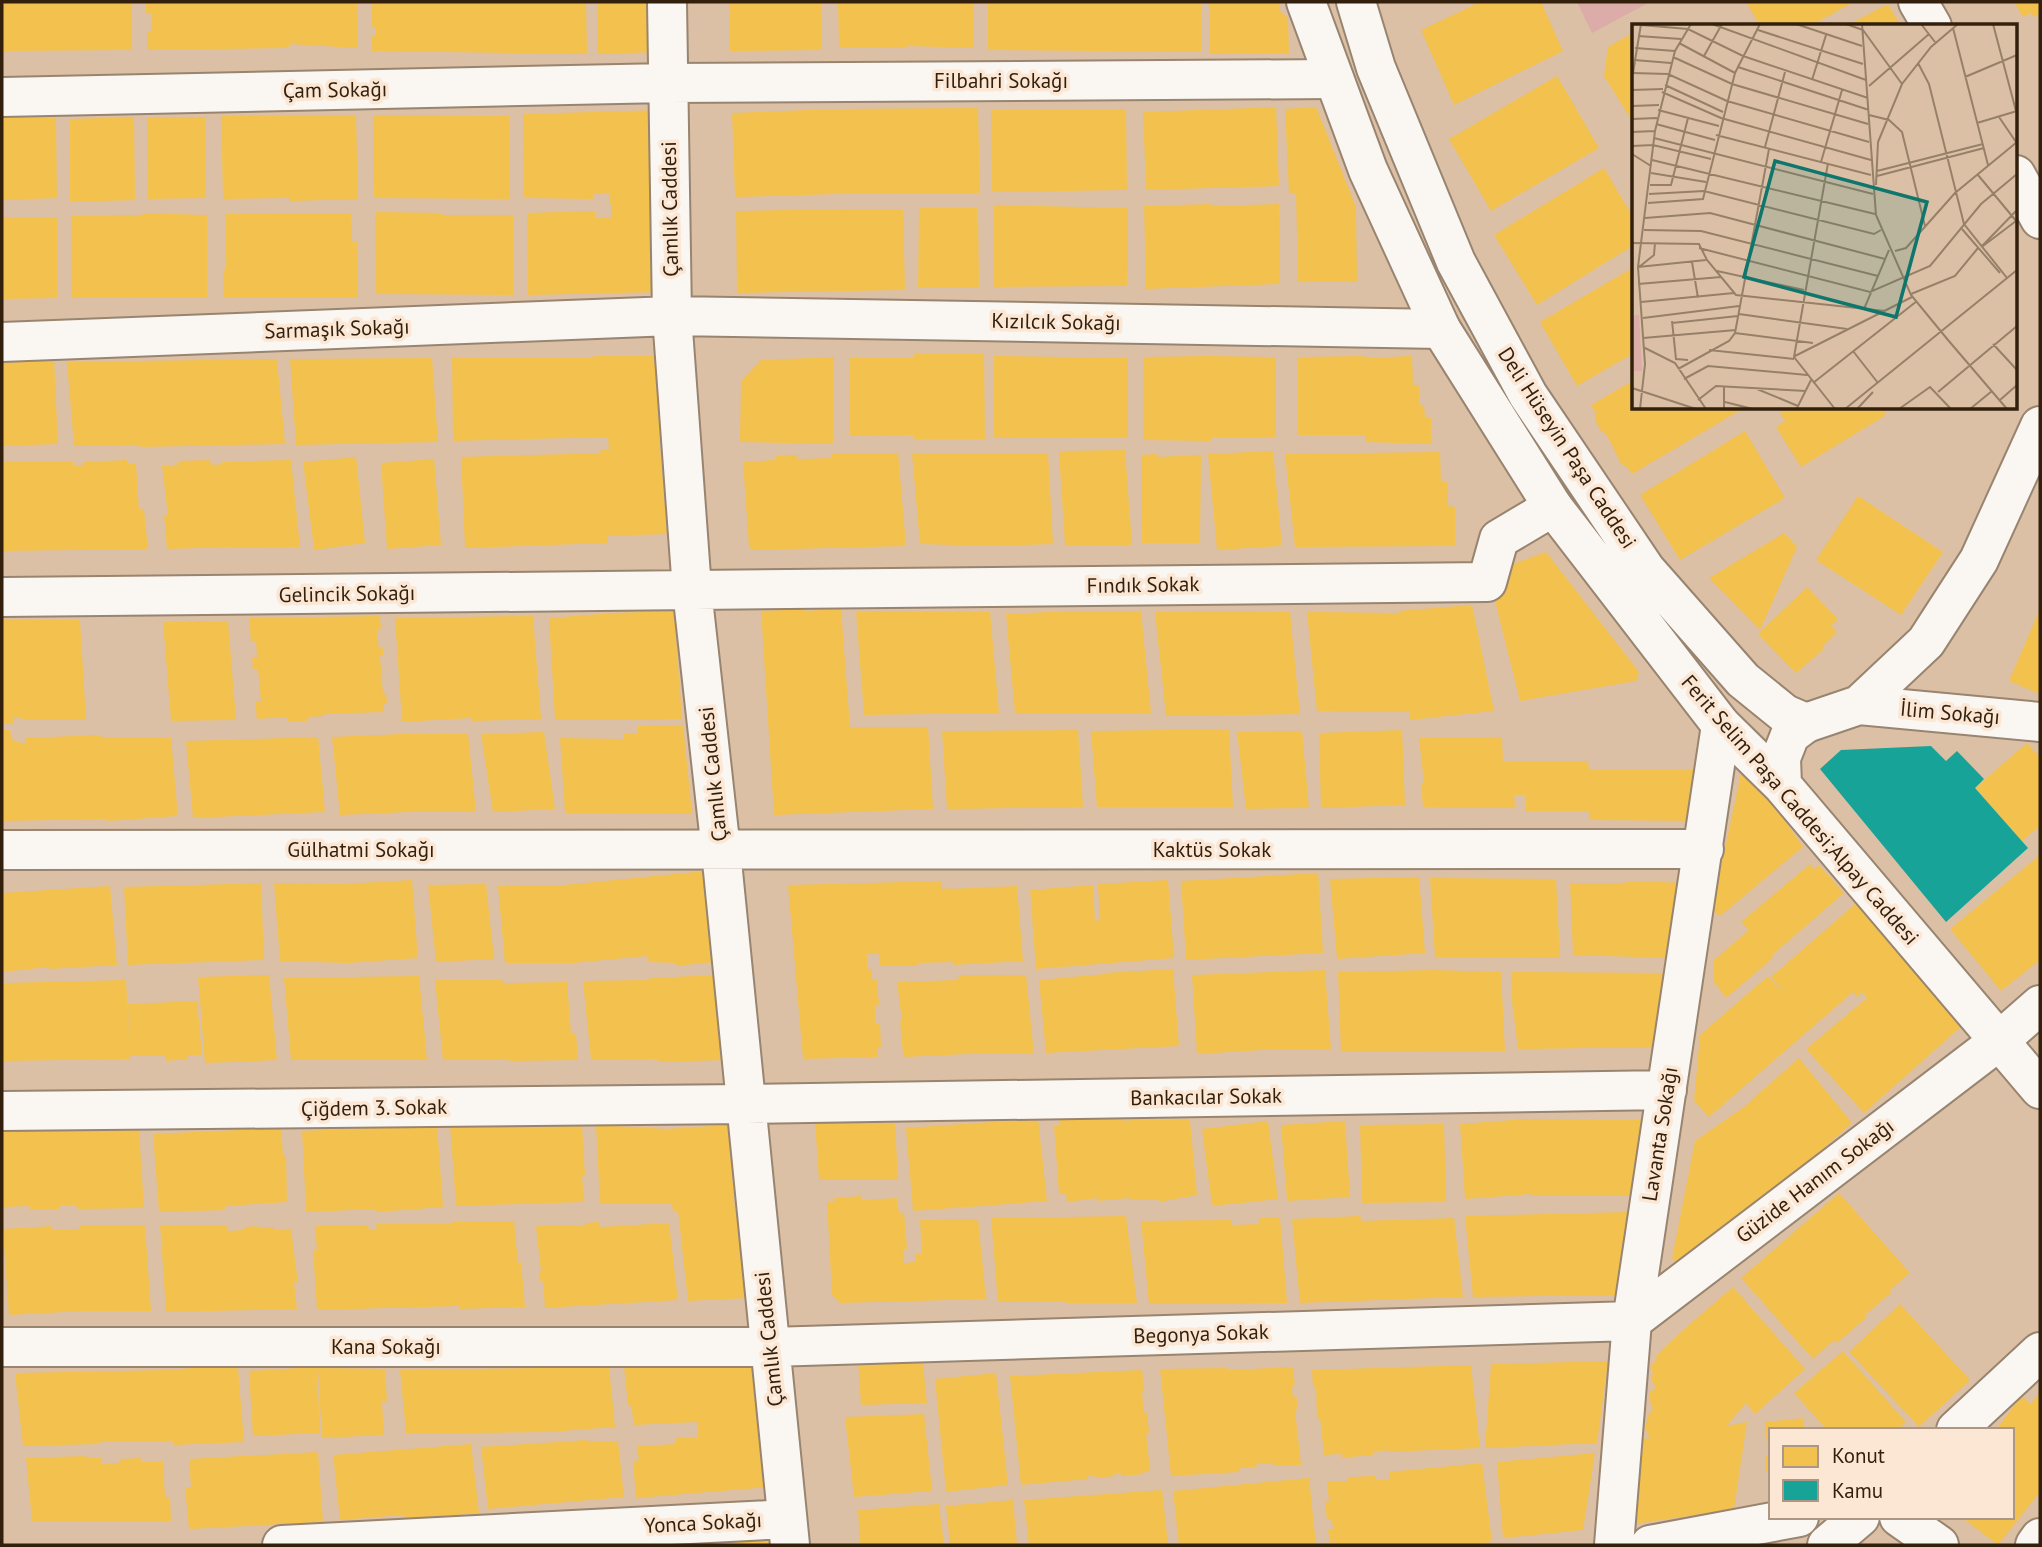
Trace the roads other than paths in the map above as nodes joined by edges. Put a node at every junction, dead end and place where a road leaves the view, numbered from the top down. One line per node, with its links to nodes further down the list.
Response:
1 (667, 2): 7 (street, Çamlık Caddesi)
2 (1306, 2): 6 (street, Ferit Selim Paşa Caddesi;Alpay Caddesi)
3 (1356, 2): 11 (street, Deli Hüseyin Paşa Caddesi)
4 (1918, 2): 5 (street)
5 (1931, 24)
6 (1335, 79): 7 (street, Filbahri Sokağı); 13 (street, Ferit Selim Paşa Caddesi;Alpay Caddesi)
7 (668, 83): 8 (street, Çam Sokağı); 12 (street, Çamlık Caddesi)
8 (2, 97)
9 (2018, 179): 10 (street)
10 (2040, 219)
11 (1479, 306): 13 (street); 21 (street, Deli Hüseyin Paşa Caddesi)
12 (672, 316): 13 (street, Kızılcık Sokağı); 14 (street, Sarmaşık Sokağı); 17 (street, Çamlık Caddesi)
13 (1441, 329): 16 (street, Ferit Selim Paşa Caddesi;Alpay Caddesi)
14 (2, 342)
15 (2040, 426): 19 (street)
16 (1553, 507): 17 (street, Fındık Sokak); 22 (street, Ferit Selim Paşa Caddesi;Alpay Caddesi)
17 (692, 590): 18 (street, Gelincik Sokağı); 26 (street, Çamlık Caddesi)
18 (2, 597)
19 (1859, 705): 20 (street, İlim Sokağı); 21 (street)
20 (2040, 722)
21 (1806, 723): 23 (street)
22 (1721, 725): 23 (street, Ferit Selim Paşa Caddesi;Alpay Caddesi); 24 (street, Lavanta Sokağı)
23 (1782, 785): 28 (street, Ferit Selim Paşa Caddesi;Alpay Caddesi)
24 (1704, 849): 26 (street, Kaktüs Sokak); 30 (street, Lavanta Sokağı)
25 (2, 850): 26 (street, Gülhatmi Sokağı)
26 (721, 851): 31 (street, Çamlık Caddesi)
27 (2040, 1005): 28 (street, Güzide Hanım Sokağı)
28 (1999, 1041): 29 (street, Ferit Selim Paşa Caddesi;Alpay Caddesi); 33 (street, Güzide Hanım Sokağı)
29 (2040, 1089)
30 (1667, 1090): 31 (street, Bankacılar Sokak); 33 (street, Lavanta Sokağı)
31 (746, 1104): 32 (street, Çiğdem 3. Sokak); 34 (street, Çamlık Caddesi)
32 (2, 1111)
33 (1632, 1321): 34 (street, Begonya Sokak); 44 (street, Lavanta Sokağı)
34 (770, 1346): 35 (street, Kana Sokağı); 41 (street, Çamlık Caddesi)
35 (2, 1347)
36 (2040, 1352): 37 (street)
37 (1958, 1428)
38 (1788, 1519): 45 (street)
39 (1858, 1519): 46 (street)
40 (1902, 1519): 47 (street)
41 (789, 1532): 43 (street, Yonca Sokağı)
42 (2040, 1538): 48 (street)
43 (282, 1545)
44 (1614, 1545)
45 (1650, 1545)
46 (1827, 1545)
47 (1939, 1545)
48 (2035, 1545)

